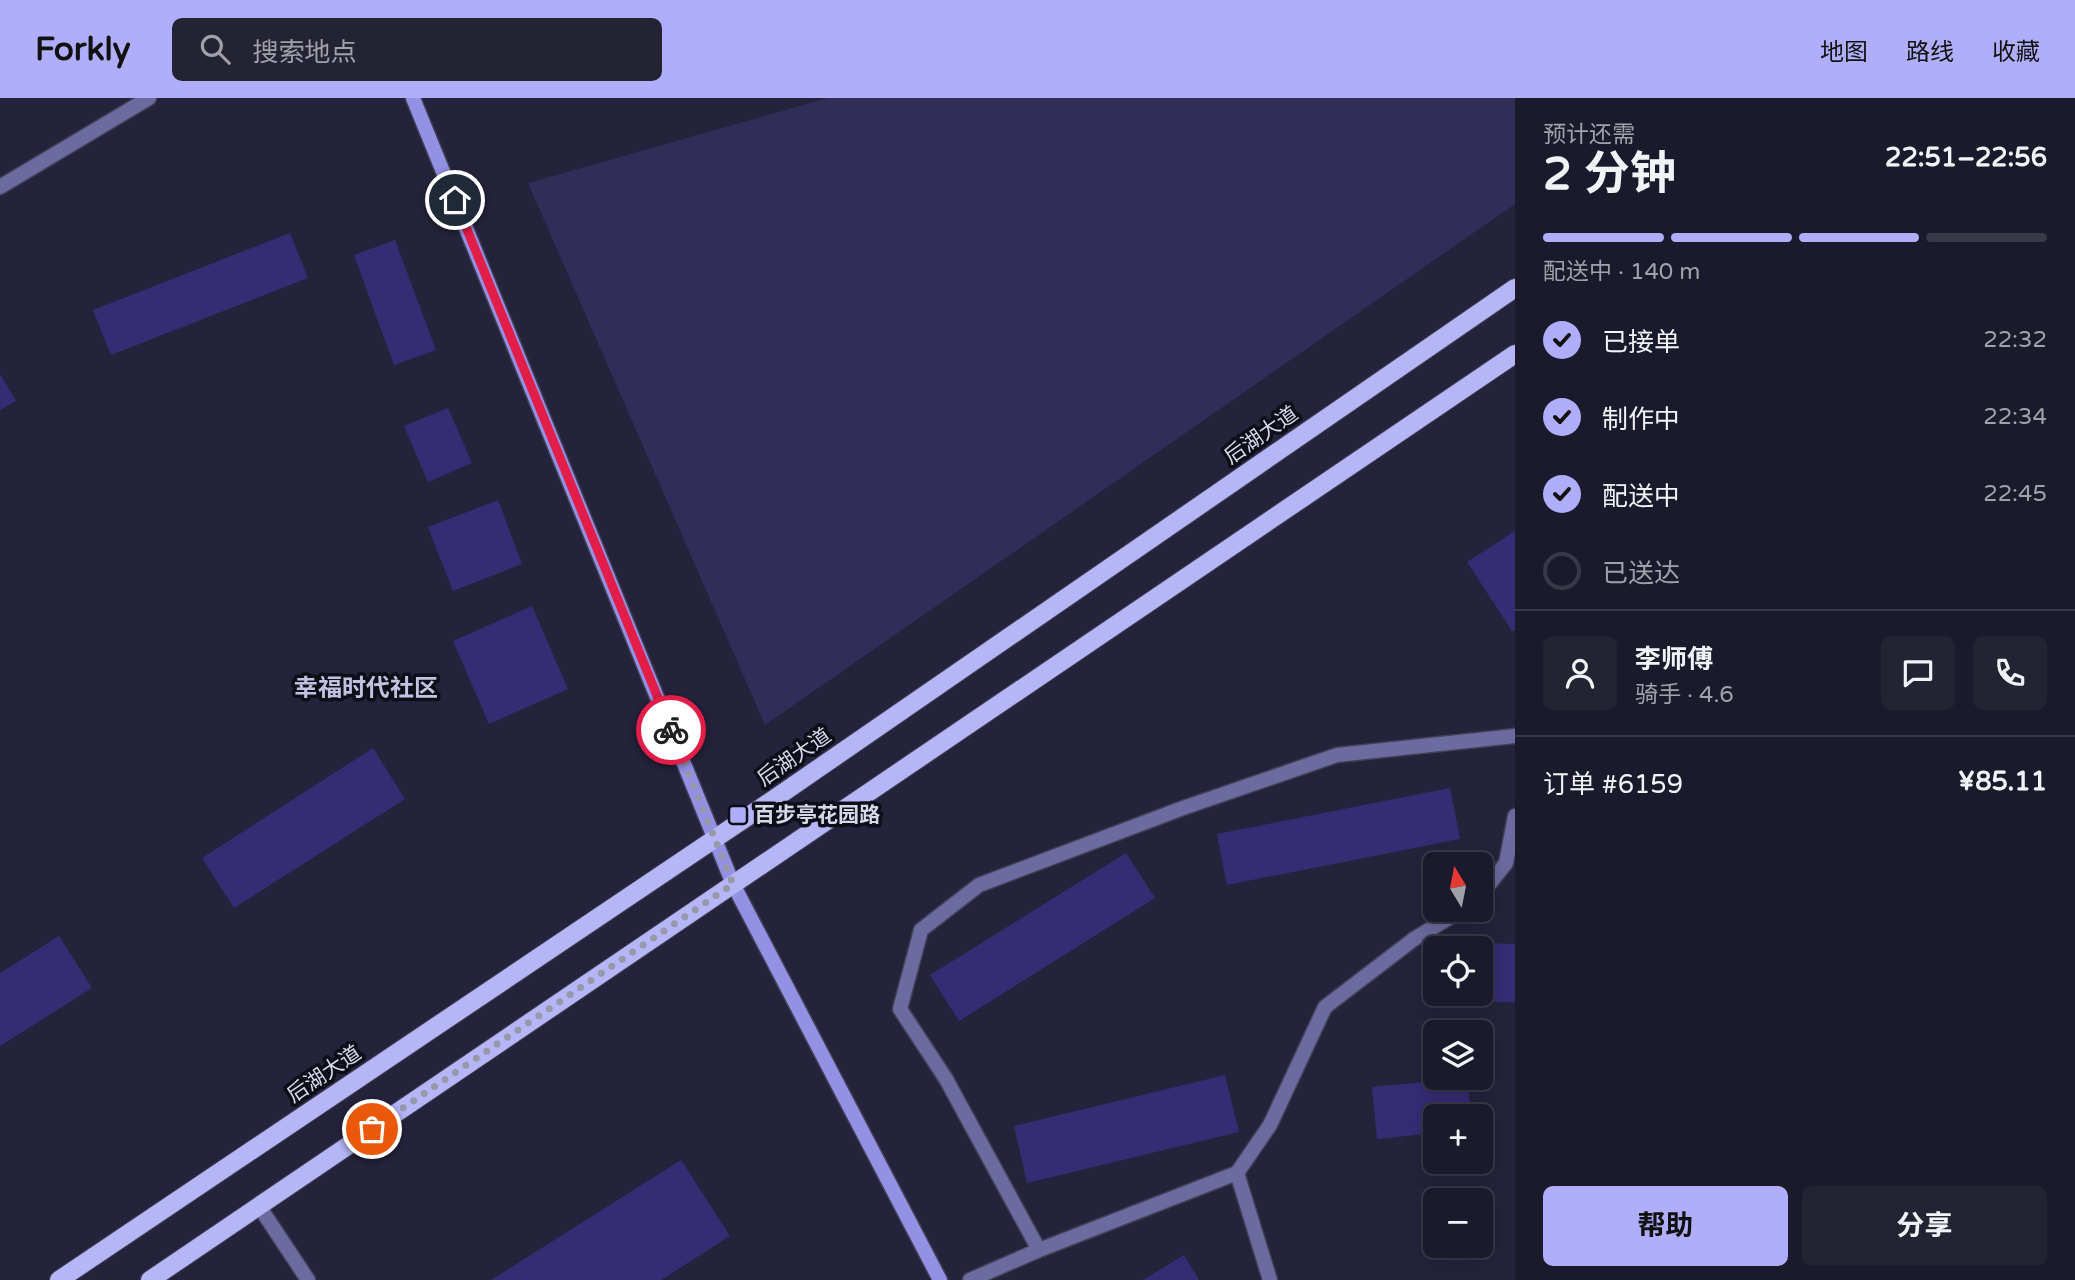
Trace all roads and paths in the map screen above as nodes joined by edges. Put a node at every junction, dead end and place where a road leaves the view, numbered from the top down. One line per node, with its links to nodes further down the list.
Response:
1 (149, 98): 3 (street)
2 (413, 98): 8 (street)
3 (0, 187)
4 (1515, 288): 8 (main road, 后湖大道)
5 (1515, 354): 10 (main road)
6 (1515, 736): 14 (street)
7 (1515, 816): 9 (street)
8 (715, 839): 10 (street); 15 (main road, 后湖大道)
9 (1493, 880)
10 (733, 884): 13 (main road); 18 (street)
11 (1442, 922): 12 (street)
12 (1237, 1173): 14 (street); 20 (street)
13 (259, 1206): 16 (main road); 17 (street)
14 (1039, 1250): 19 (street)
15 (59, 1280)
16 (150, 1280)
17 (309, 1280)
18 (940, 1280)
19 (970, 1280)
20 (1270, 1280)

